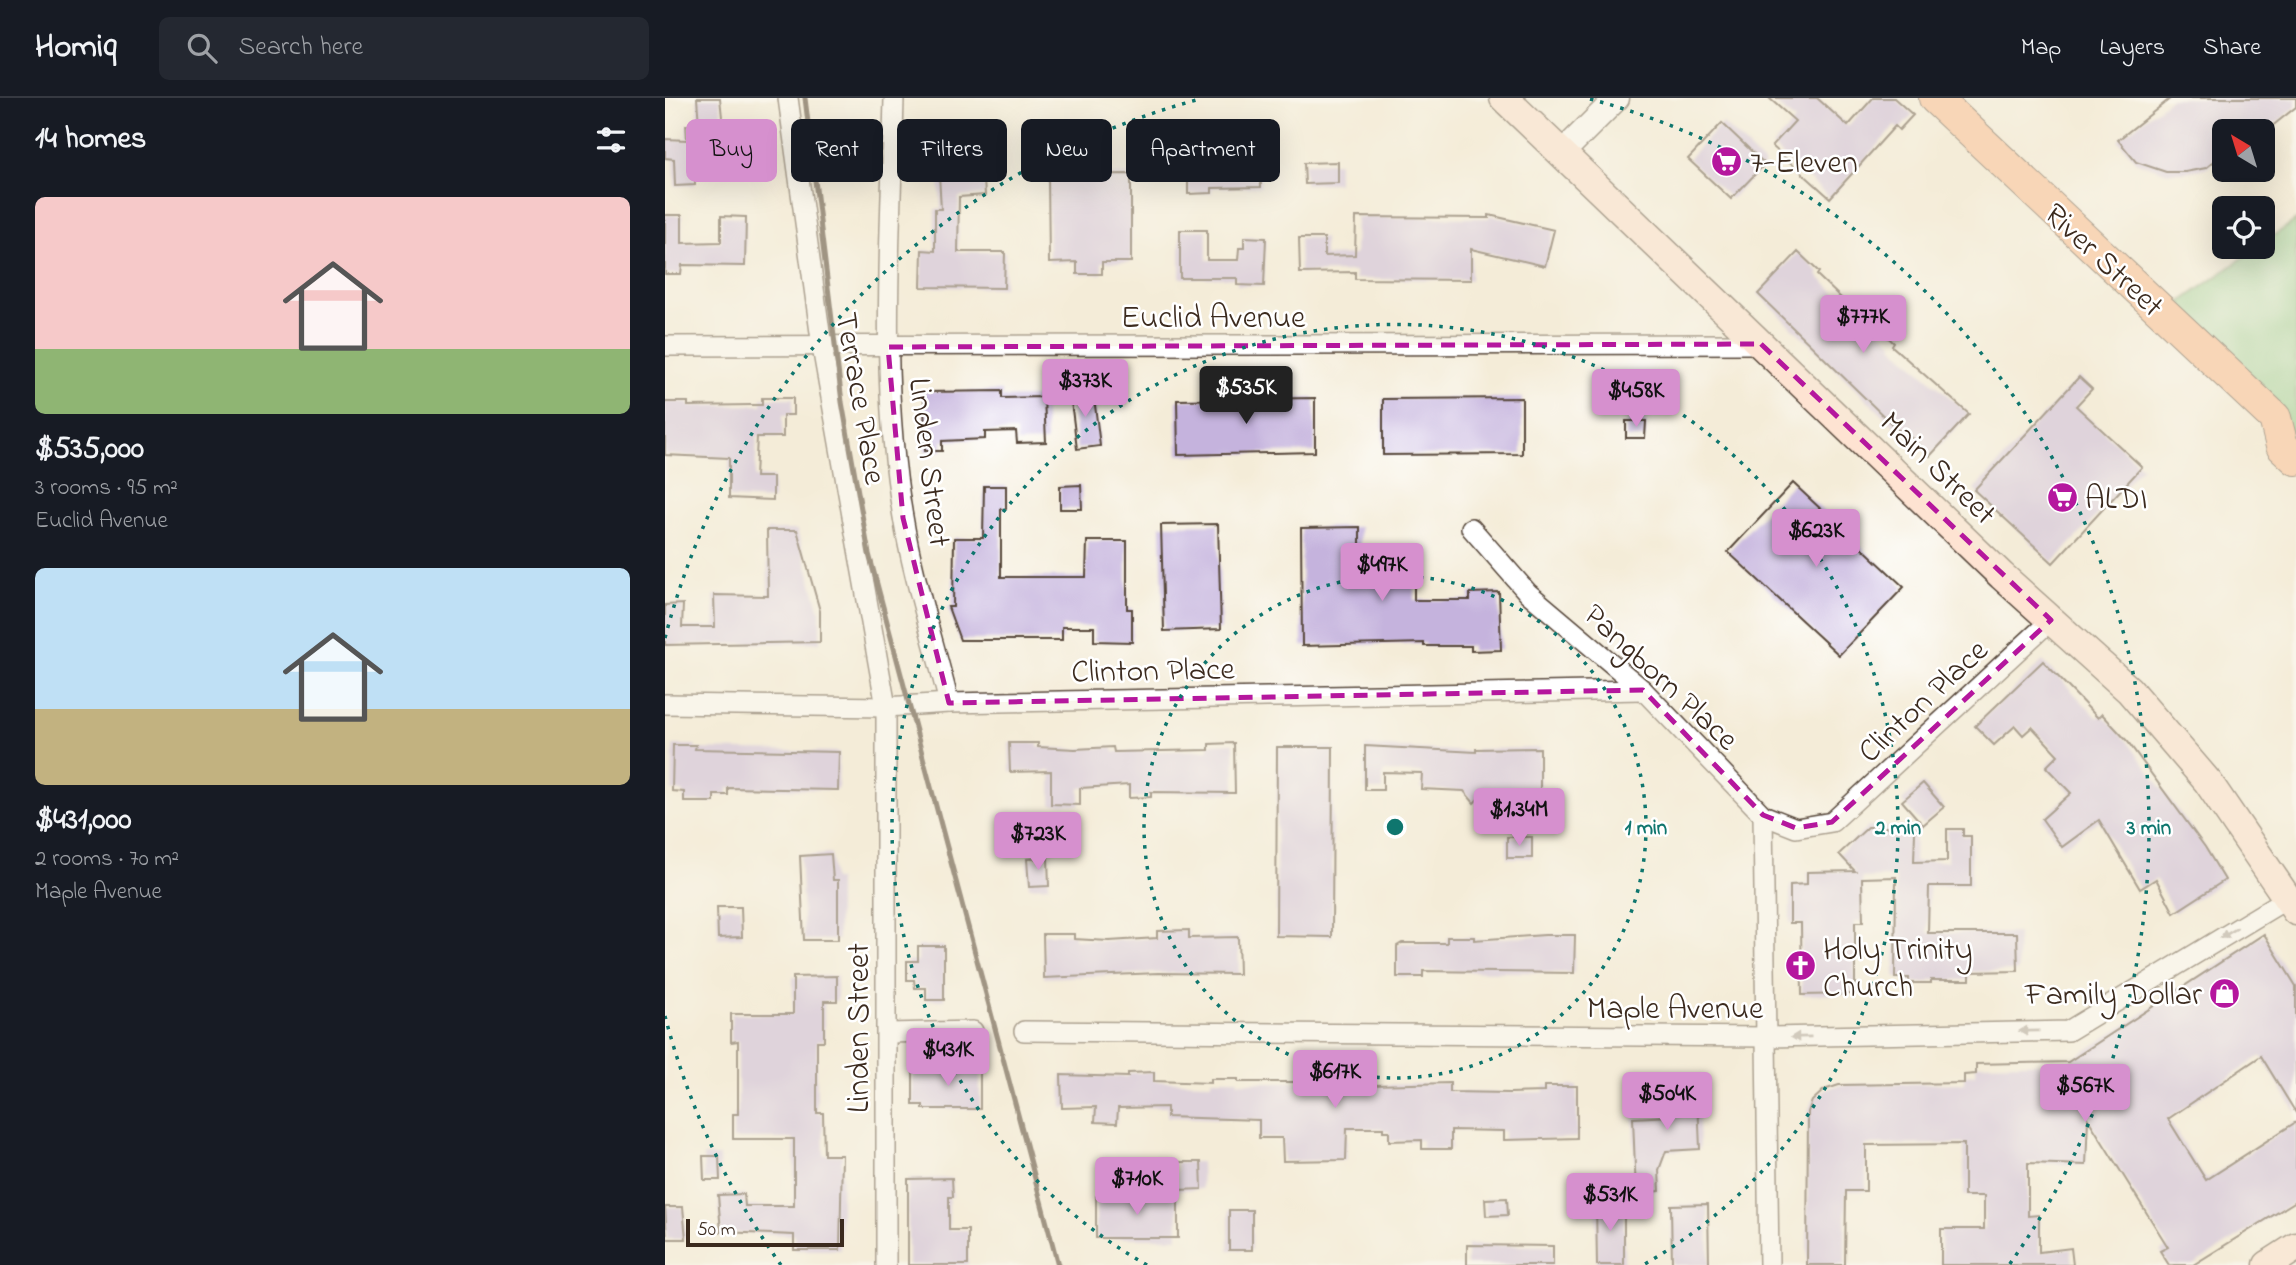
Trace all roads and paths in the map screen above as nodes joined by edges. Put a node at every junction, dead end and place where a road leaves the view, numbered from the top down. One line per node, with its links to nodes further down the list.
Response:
1 (788, 98): 9 (street, Terrace Place)
2 (894, 98): 10 (street, Linden Street)
3 (1504, 98): 6 (main road, Main Street)
4 (1617, 98): 6 (street)
5 (1935, 98): 11 (main road, River Street)
6 (1563, 152): 7 (main road, Main Street)
7 (1761, 344): 10 (street, Euclid Avenue); 14 (main road, Main Street)
8 (665, 346): 9 (street, Euclid Avenue)
9 (822, 347): 10 (street, Euclid Avenue); 18 (street, Terrace Place)
10 (888, 347): 16 (street, Linden Street)
11 (2286, 417): 12 (main road, River Street)
12 (2296, 458)
13 (1471, 528): 15 (street, Pangborn Place)
14 (2051, 620): 20 (street, Clinton Place); 21 (main road, Main Street)
15 (1643, 690): 16 (street, Clinton Place); 19 (street, Pangborn Place)
16 (949, 703): 18 (street, Clinton Place)
17 (665, 704): 18 (street, Clinton Place)
18 (886, 707): 24 (street, Linden Street)
19 (1763, 815): 20 (street, Pangborn Place); 25 (street)
20 (1832, 822)
21 (2292, 904): 25 (street, Maple Avenue, one-way to 25)
22 (972, 1031): 24 (street)
23 (1024, 1031): 25 (street, Maple Avenue)
24 (888, 1033): 27 (street, Linden Street)
25 (1768, 1037): 28 (street)
26 (2296, 1247): 29 (main road)
27 (886, 1265)
28 (1769, 1265)
29 (2268, 1265)

